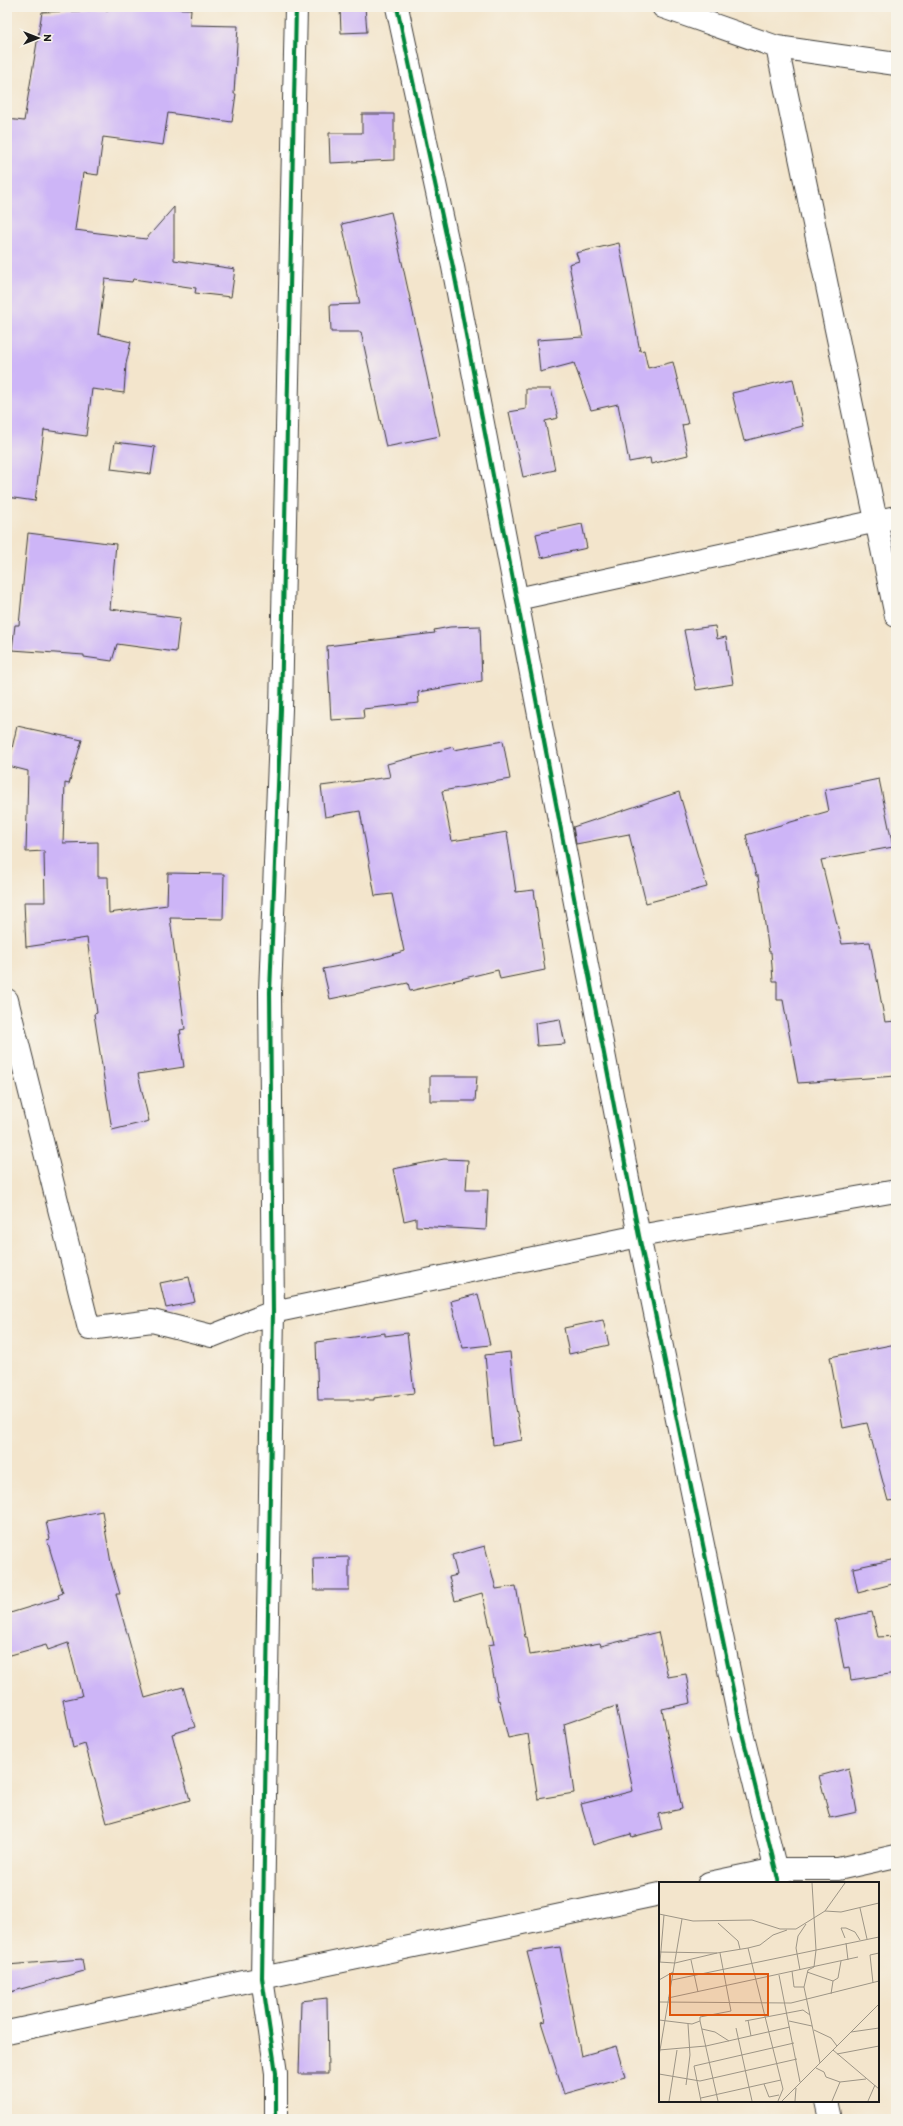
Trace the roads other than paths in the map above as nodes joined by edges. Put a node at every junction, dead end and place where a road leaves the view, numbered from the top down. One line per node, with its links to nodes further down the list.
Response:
1 (296, 7): 12 (street)
2 (398, 7): 7 (street)
3 (664, 7): 4 (street)
4 (777, 47): 5 (street); 6 (street)
5 (896, 64)
6 (886, 519): 7 (street); 8 (street)
7 (517, 599): 11 (street)
8 (896, 616)
9 (7, 1000): 12 (street)
10 (896, 1191): 11 (street)
11 (639, 1236): 12 (street); 14 (street)
12 (273, 1312): 17 (street)
13 (896, 1856): 14 (street)
14 (777, 1876): 15 (street)
15 (719, 1882)
16 (659, 1894): 17 (street)
17 (262, 1978): 18 (street); 20 (street)
18 (7, 2032)
19 (826, 2102): 21 (street)
20 (276, 2119)
21 (830, 2119)

